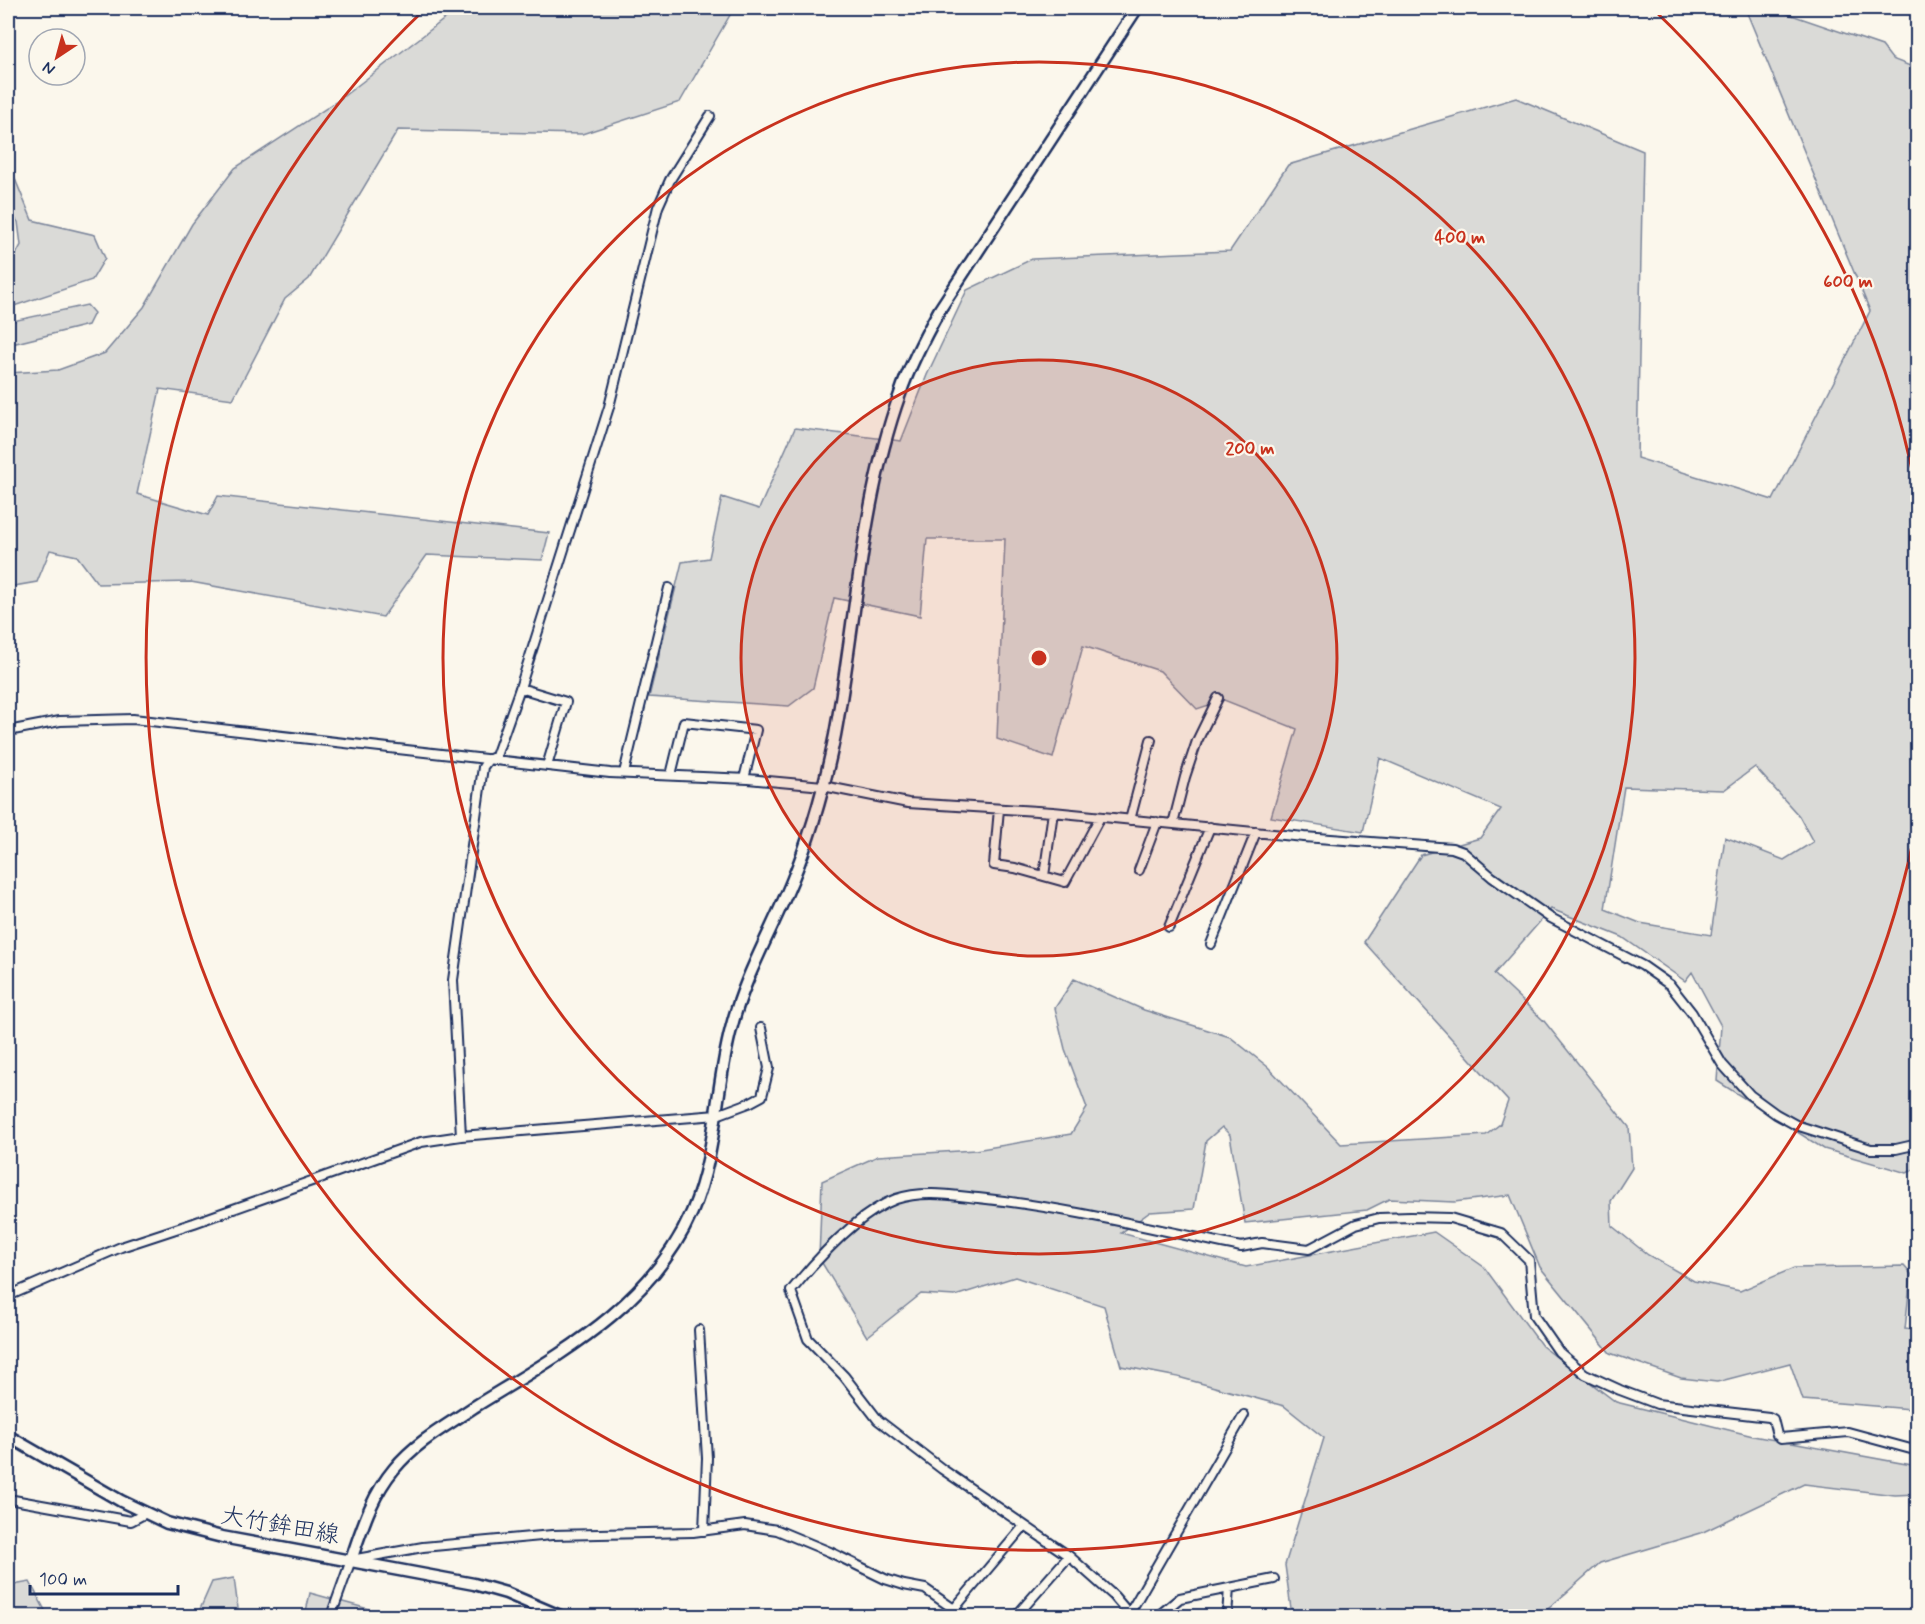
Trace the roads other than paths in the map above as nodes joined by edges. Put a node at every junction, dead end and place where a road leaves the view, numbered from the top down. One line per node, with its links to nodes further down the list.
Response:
1 (1137, 8): 13 (street)
2 (710, 116): 4 (street)
3 (669, 588): 10 (street)
4 (520, 688): 8 (street); 9 (street)
5 (1218, 698): 19 (street)
6 (8, 730): 8 (street)
7 (1151, 740): 17 (street)
8 (488, 760): 9 (street); 28 (street)
9 (547, 766): 10 (street)
10 (624, 773): 11 (street)
11 (671, 775): 12 (street); 12 (street)
12 (744, 779): 13 (street)
13 (823, 786): 14 (street); 27 (street)
14 (999, 809): 15 (street); 23 (street)
15 (1053, 812): 16 (street); 23 (street)
16 (1100, 817): 17 (street); 23 (street)
17 (1130, 820): 18 (street)
18 (1157, 822): 19 (street); 22 (street)
19 (1173, 824): 20 (street)
20 (1210, 827): 21 (street); 24 (street)
21 (1256, 832): 25 (street); 29 (street)
22 (1139, 870)
23 (1044, 876)
24 (1168, 927)
25 (1211, 944)
26 (761, 1028): 27 (street)
27 (717, 1115): 28 (street); 40 (street)
28 (461, 1136): 30 (street)
29 (1917, 1144)
30 (8, 1296)
31 (699, 1330): 38 (street)
32 (1244, 1415): 44 (street)
33 (8, 1436): 36 (street, 大竹鉾田線)
34 (1917, 1451): 37 (street)
35 (8, 1499): 36 (street)
36 (146, 1513): 40 (street, 大竹鉾田線)
37 (1024, 1526): 39 (street); 43 (street)
38 (704, 1531): 40 (street); 43 (street)
39 (1069, 1556): 44 (street); 48 (street)
40 (351, 1560): 45 (street); 46 (street, 大竹鉾田線)
41 (1274, 1579): 42 (street)
42 (1229, 1588): 49 (street); 50 (street)
43 (954, 1609): 47 (street)
44 (1130, 1616)
45 (331, 1617)
46 (560, 1617)
47 (964, 1617)
48 (1016, 1617)
49 (1158, 1617)
50 (1227, 1617)

